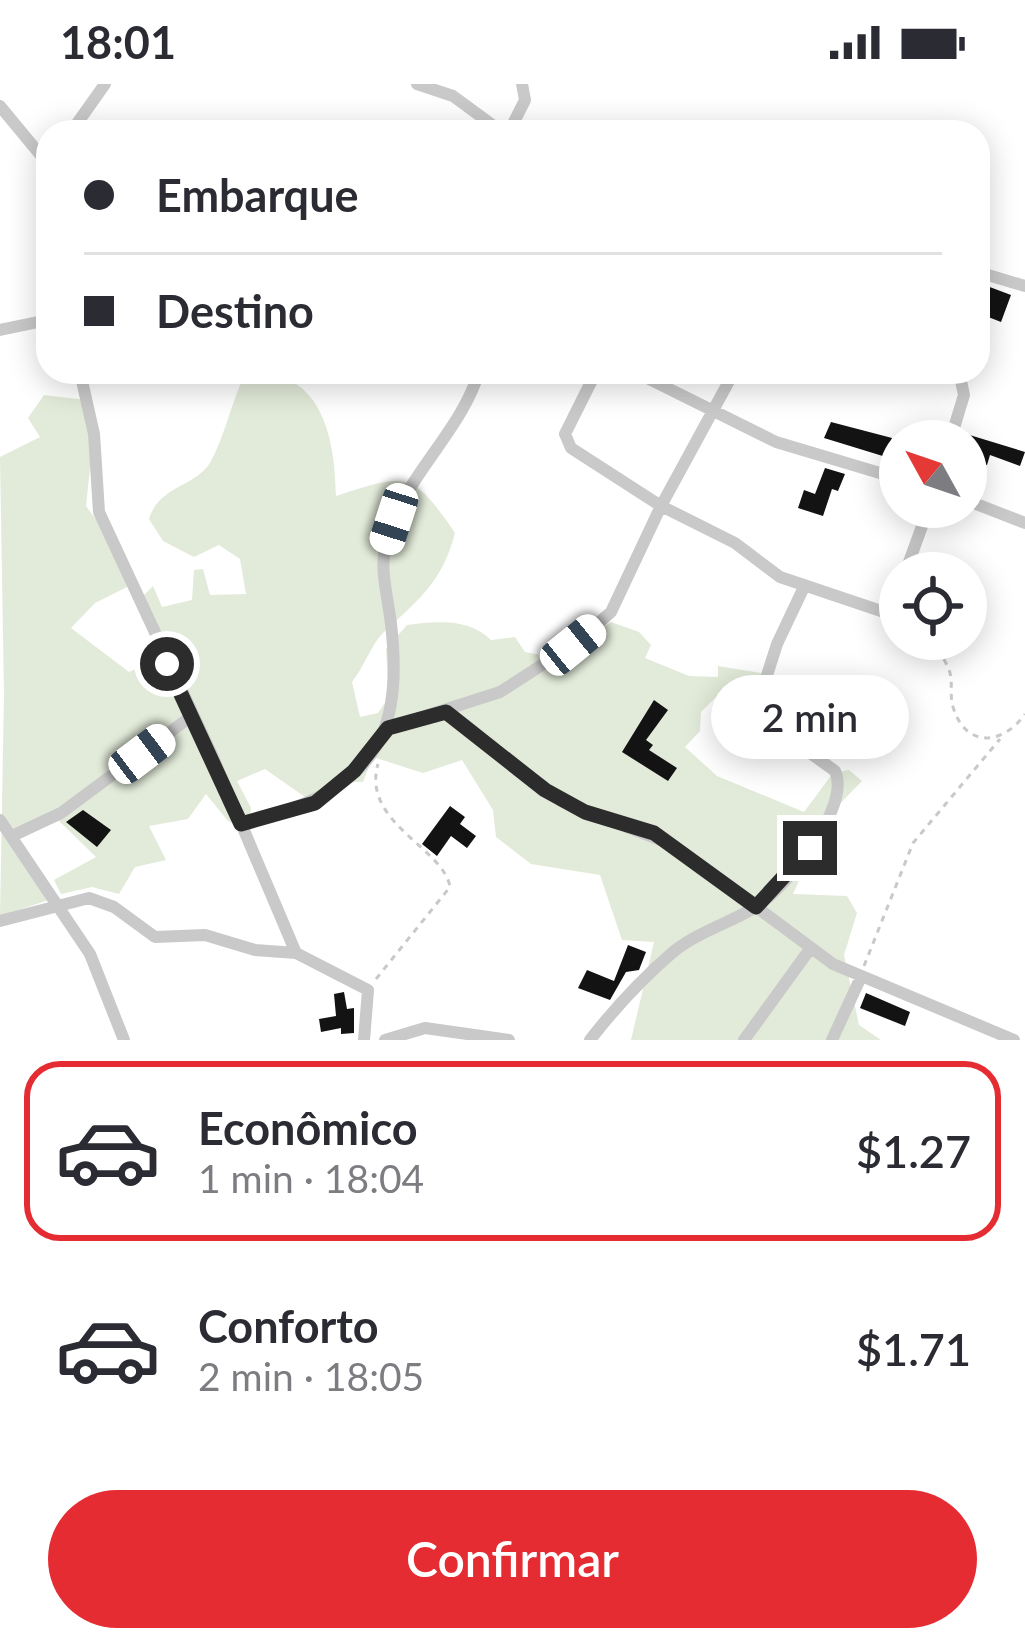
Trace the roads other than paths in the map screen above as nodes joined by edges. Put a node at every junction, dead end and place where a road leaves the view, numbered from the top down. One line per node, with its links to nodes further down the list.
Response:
1 (105, 84): 5 (street)
2 (417, 84): 6 (street)
3 (522, 84): 7 (street)
4 (0, 106): 8 (street)
5 (80, 120)
6 (488, 120)
7 (512, 120)
8 (36, 150)
9 (990, 276): 10 (street)
10 (1025, 286)
11 (36, 322): 12 (street)
12 (0, 330)
13 (83, 384): 28 (street)
14 (474, 384): 29 (street)
15 (591, 384): 22 (street)
16 (658, 384): 19 (street)
17 (729, 384): 19 (street)
18 (963, 384): 20 (street)
19 (715, 414): 21 (street); 22 (street)
20 (956, 420)
21 (879, 473)
22 (661, 506): 25 (street); 27 (street)
23 (987, 508): 24 (street)
24 (1025, 523)
25 (804, 587): 26 (street); 34 (street)
26 (879, 610)
27 (446, 712): 29 (street); 34 (street)
28 (193, 716): 31 (street); 32 (street)
29 (388, 728): 31 (street)
30 (0, 820): 32 (street)
31 (241, 824): 37 (street)
32 (12, 836): 33 (street)
33 (58, 904): 35 (street); 37 (street); 40 (street)
34 (756, 907): 36 (street); 44 (street)
35 (0, 921)
36 (810, 949): 38 (street); 45 (street)
37 (296, 953): 41 (street)
38 (860, 979): 39 (street); 46 (street)
39 (991, 1036): 47 (street)
40 (124, 1040)
41 (364, 1040)
42 (385, 1040): 43 (street)
43 (509, 1040)
44 (590, 1040)
45 (743, 1040)
46 (832, 1040)
47 (1014, 1040)

